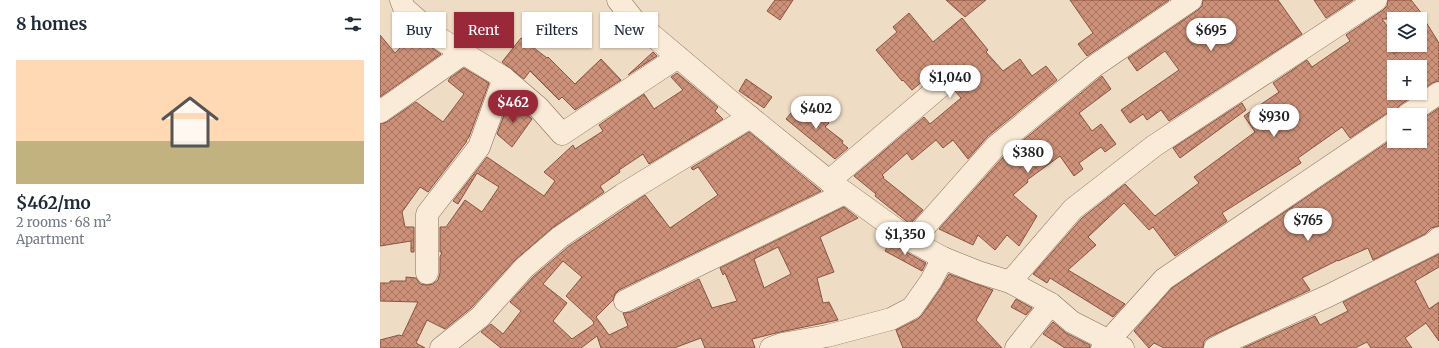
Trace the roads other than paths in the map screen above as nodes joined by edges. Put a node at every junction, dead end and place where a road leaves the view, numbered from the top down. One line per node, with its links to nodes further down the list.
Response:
1 (401, 0): 5 (street)
2 (618, 0): 6 (street)
3 (1191, 0): 16 (street)
4 (1376, 0): 19 (street)
5 (464, 54): 7 (street); 11 (street)
6 (678, 57): 7 (street); 12 (street)
7 (504, 78): 18 (street)
8 (948, 80): 14 (street)
9 (1439, 93): 10 (street)
10 (1417, 108)
11 (380, 112)
12 (750, 117): 14 (street); 23 (street)
13 (1387, 128): 22 (street)
14 (837, 187): 16 (street); 20 (street)
15 (1439, 238): 26 (street)
16 (912, 240): 17 (street)
17 (943, 258): 19 (street); 24 (street)
18 (427, 273)
19 (1010, 282): 21 (street)
20 (625, 302)
21 (1051, 304): 22 (street); 25 (street)
22 (1112, 346)
23 (441, 348)
24 (771, 348)
25 (1016, 348)
26 (1215, 348)

